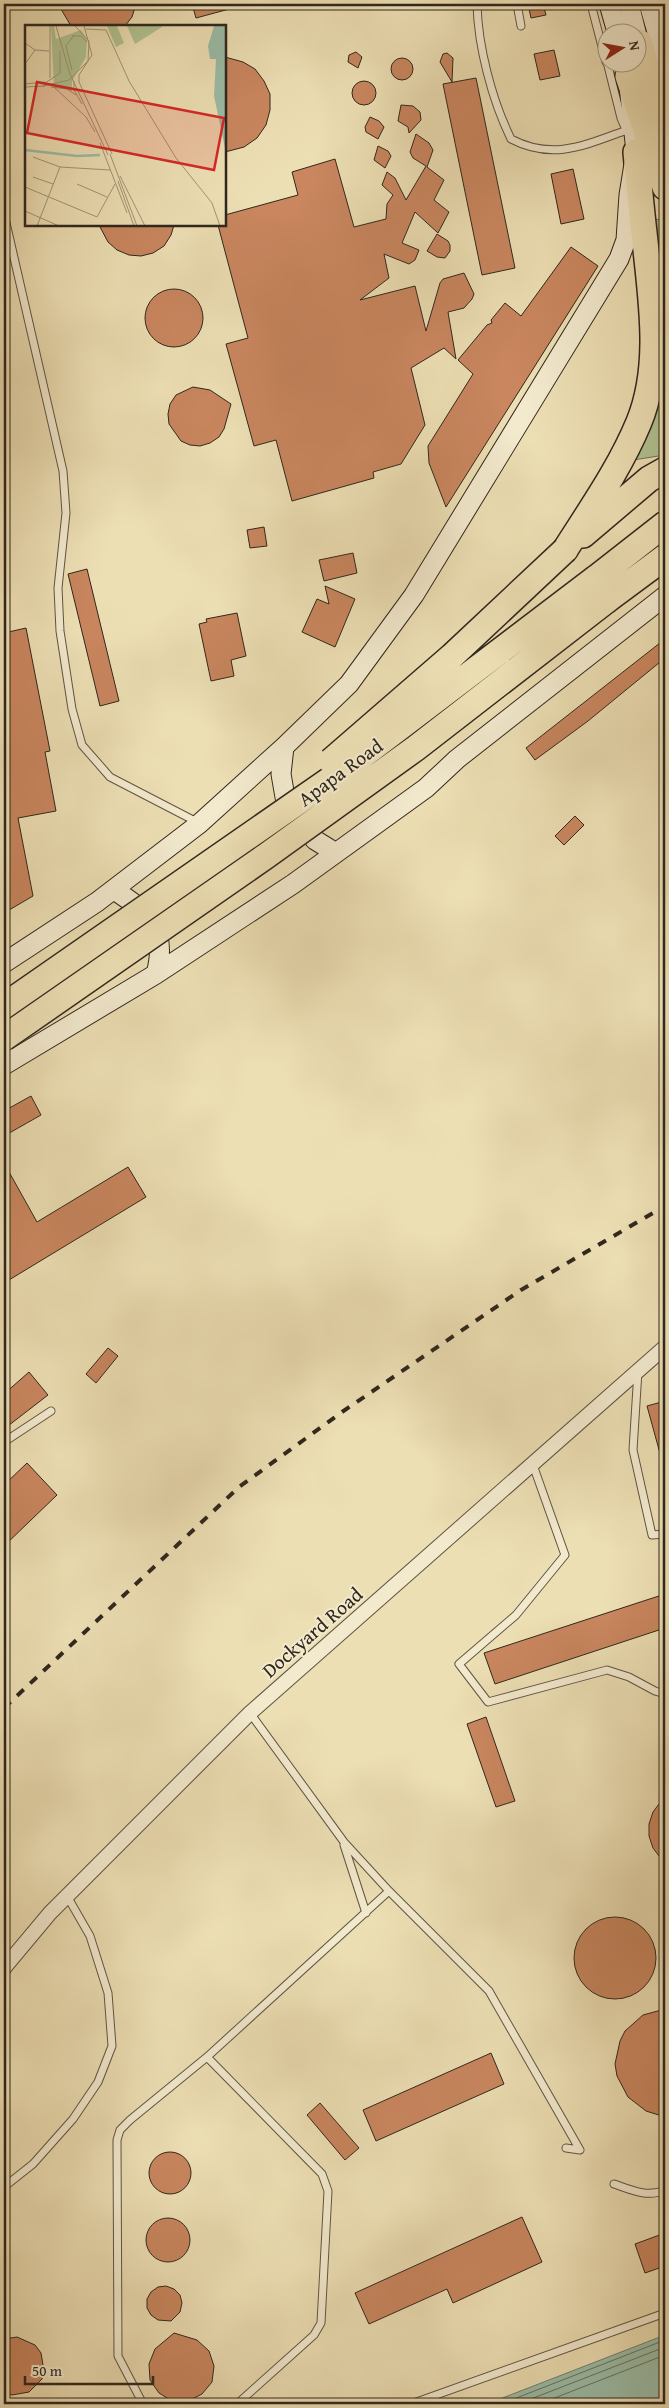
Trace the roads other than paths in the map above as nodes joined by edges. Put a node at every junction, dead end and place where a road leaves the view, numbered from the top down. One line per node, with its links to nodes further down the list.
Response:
1 (477, 4): 19 (lane)
2 (517, 4): 10 (lane)
3 (592, 4): 7 (lane)
4 (609, 4): 8 (street)
5 (629, 4): 9 (street)
6 (649, 4): 11 (street)
7 (597, 22)
8 (622, 22)
9 (631, 22)
10 (521, 26)
11 (665, 60)
12 (646, 63): 17 (highway)
13 (610, 72): 19 (lane)
14 (627, 72): 19 (street)
15 (628, 72): 20 (highway)
16 (646, 72): 18 (highway)
17 (665, 100)
18 (665, 124)
19 (631, 141): 24 (highway); 27 (street)
20 (665, 187)
21 (4, 214): 28 (lane)
22 (665, 470): 24 (highway)
23 (665, 524): 29 (highway, Apapa Road, bridge)
24 (565, 550): 29 (highway, bridge)
25 (665, 557): 35 (highway, Apapa Road, bridge)
26 (665, 596): 30 (street)
27 (284, 747): 28 (street); 30 (street)
28 (199, 824): 31 (street)
29 (230, 850): 34 (highway, Apapa Road, bridge)
30 (336, 853): 33 (street)
31 (114, 890): 32 (street); 33 (street)
32 (4, 963)
33 (156, 974): 36 (street)
34 (4, 1006)
35 (4, 1038)
36 (5, 1065)
37 (665, 1347): 38 (street, Dockyard Road)
38 (638, 1371): 41 (street, Dockyard Road); 42 (lane)
39 (51, 1411): 40 (lane)
40 (4, 1442)
41 (533, 1465): 43 (lane); 44 (street, Dockyard Road)
42 (665, 1534)
43 (665, 1694)
44 (250, 1712): 45 (lane); 47 (street, Dockyard Road)
45 (344, 1842): 46 (lane); 48 (lane)
46 (389, 1891): 48 (lane); 51 (lane)
47 (67, 1896): 49 (street, Dockyard Road); 53 (lane)
48 (366, 1913): 50 (lane)
49 (4, 1968)
50 (206, 2058): 56 (lane); 57 (lane)
51 (566, 2148)
52 (614, 2184): 54 (lane)
53 (4, 2187)
54 (665, 2190)
55 (665, 2313): 58 (lane)
56 (143, 2404)
57 (237, 2404)
58 (411, 2404)

